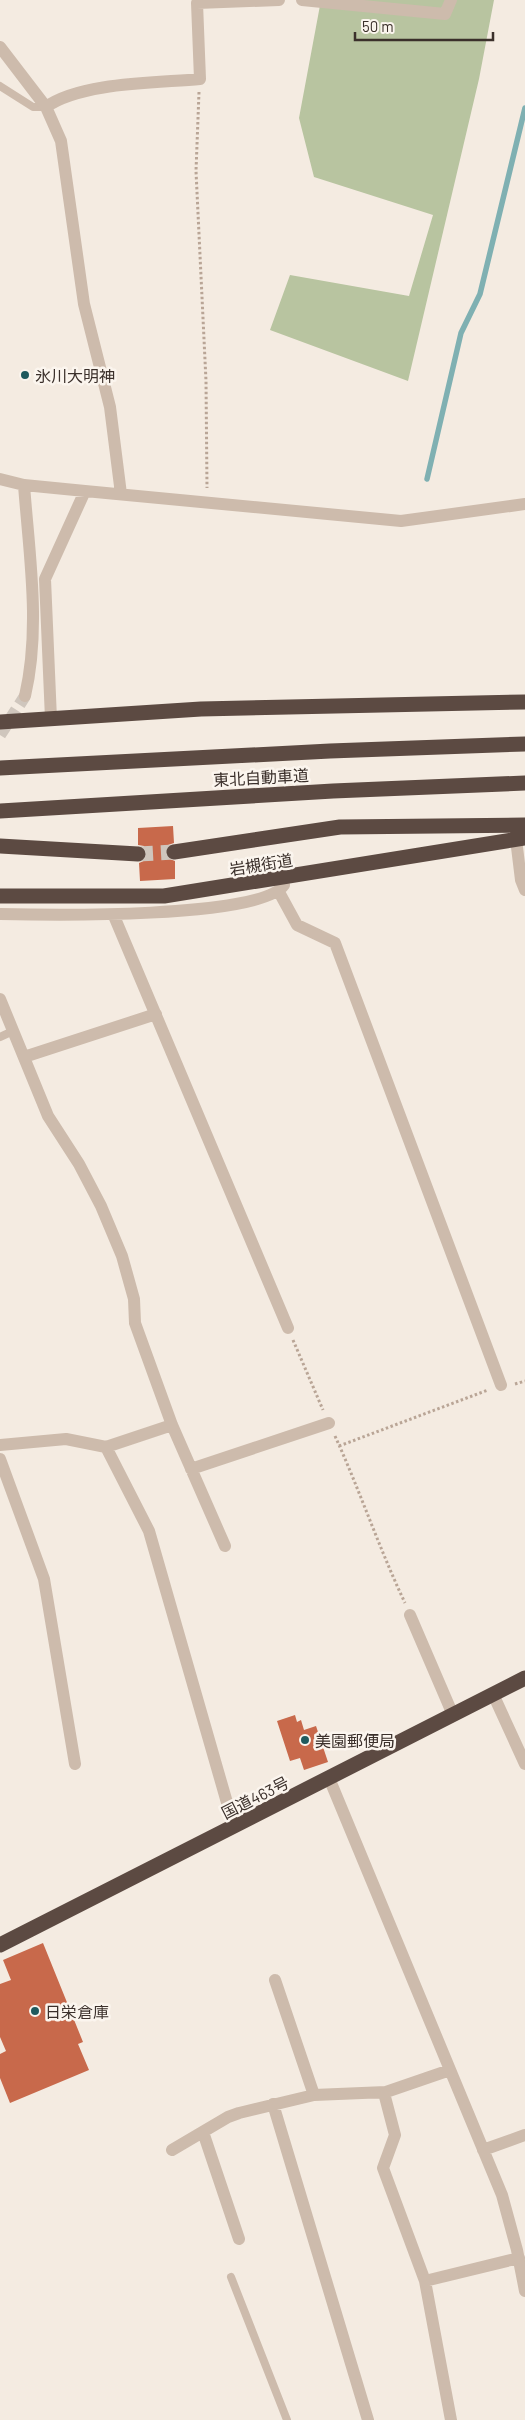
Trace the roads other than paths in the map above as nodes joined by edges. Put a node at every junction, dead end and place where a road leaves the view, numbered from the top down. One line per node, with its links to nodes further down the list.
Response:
1 (279, 0): 4 (street)
2 (302, 0): 3 (street)
3 (451, 0)
4 (197, 2): 7 (street)
5 (0, 47): 7 (street)
6 (0, 86): 7 (lane)
7 (46, 107): 11 (street)
8 (0, 479): 9 (street)
9 (24, 485): 10 (street); 13 (street)
10 (84, 491): 11 (street); 15 (street)
11 (121, 494): 12 (street)
12 (525, 504)
13 (25, 696)
14 (525, 702): 15 (highway)
15 (51, 719): 16 (highway)
16 (0, 722)
17 (525, 744): 18 (highway, 東北自動車道)
18 (0, 768)
19 (525, 783): 20 (highway, 東北自動車道)
20 (0, 811)
21 (525, 825): 24 (highway)
22 (521, 839): 26 (highway, 岩槻街道); 27 (street)
23 (0, 846): 25 (highway)
24 (174, 852)
25 (138, 854)
26 (290, 878): 28 (street); 29 (highway, 岩槻街道)
27 (525, 890)
28 (279, 892): 31 (street); 38 (street)
29 (0, 896)
30 (0, 914): 31 (street)
31 (114, 916): 33 (street)
32 (0, 999): 34 (street)
33 (156, 1014): 36 (street); 37 (street)
34 (13, 1031): 35 (lane); 36 (street)
35 (0, 1037)
36 (24, 1057): 40 (street)
37 (288, 1328)
38 (501, 1385)
39 (329, 1423): 44 (street)
40 (172, 1425): 42 (street); 44 (street)
41 (0, 1445): 42 (street)
42 (106, 1447): 53 (street)
43 (0, 1459): 50 (street)
44 (191, 1469): 45 (street)
45 (225, 1546)
46 (410, 1615): 49 (street)
47 (525, 1678): 48 (highway, 国道463号)
48 (493, 1694): 49 (highway, 国道463号); 51 (street)
49 (453, 1715): 52 (highway, 国道463号)
50 (75, 1764)
51 (525, 1764)
52 (329, 1778): 53 (highway, 国道463号); 56 (street)
53 (234, 1827): 54 (highway, 国道463号)
54 (0, 1945)
55 (275, 1980): 58 (street)
56 (450, 2070): 57 (street); 63 (street)
57 (384, 2093): 58 (street); 67 (street)
58 (314, 2095): 59 (street)
59 (273, 2104): 60 (street); 70 (street)
60 (203, 2132): 62 (street); 64 (street)
61 (525, 2135): 63 (street)
62 (172, 2150)
63 (484, 2150): 65 (street)
64 (239, 2239)
65 (519, 2258): 67 (street); 68 (street)
66 (231, 2277): 69 (lane)
67 (425, 2281): 71 (street)
68 (525, 2291)
69 (287, 2420)
70 (368, 2420)
71 (451, 2420)

